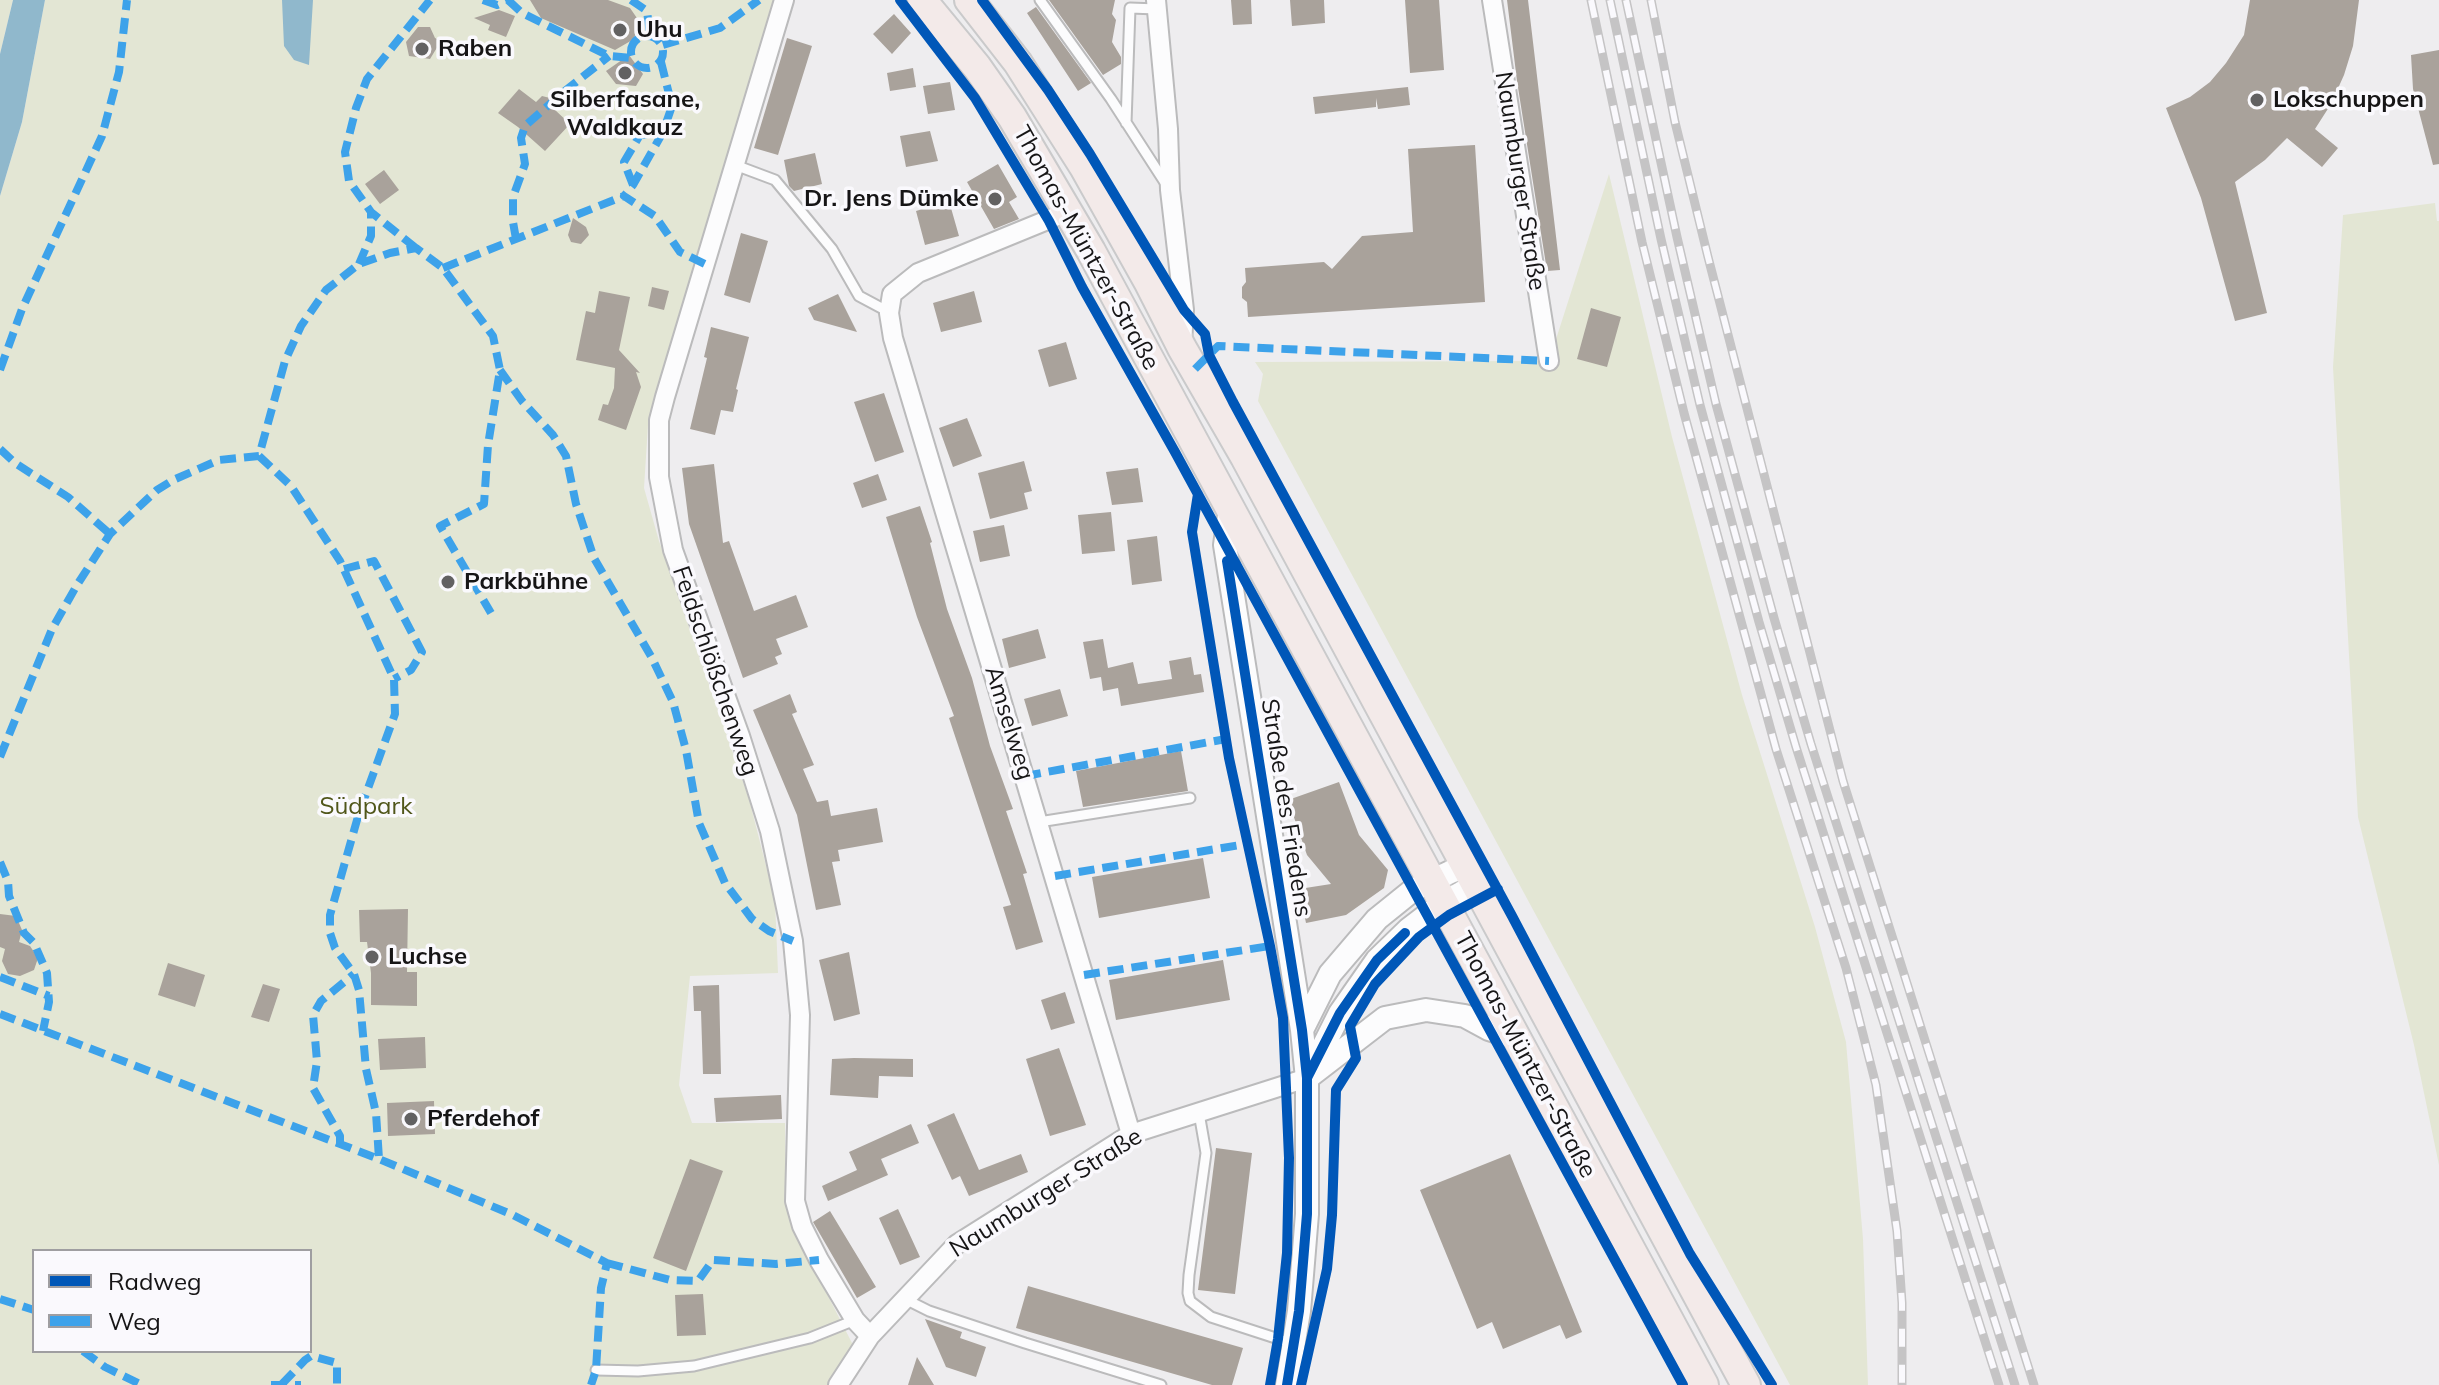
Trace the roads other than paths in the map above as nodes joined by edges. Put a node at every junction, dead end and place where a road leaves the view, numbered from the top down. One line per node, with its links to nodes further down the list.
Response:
1 (784, 0): 9 (street, Feldschlößchenweg)
2 (922, 0): 11 (main road, Thomas-Müntzer-Straße)
3 (969, 0): 13 (main road, Thomas-Müntzer-Straße)
4 (1040, 0): 8 (lane)
5 (1492, 0): 14 (street, Naumburger Straße)
6 (1130, 4): 7 (lane); 8 (lane)
7 (1157, 4): 10 (street)
8 (1126, 123): 10 (lane)
9 (735, 165): 12 (lane); 26 (street, Feldschlößchenweg)
10 (1170, 190): 13 (street)
11 (1058, 217): 12 (street); 15 (main road, Thomas-Müntzer-Straße)
12 (889, 313): 17 (street, Amselweg)
13 (1182, 348): 18 (main road, Thomas-Müntzer-Straße)
14 (1549, 361)
15 (1230, 509): 19 (main road, Thomas-Müntzer-Straße); 20 (street, Straße des Friedens)
16 (1190, 798): 17 (lane)
17 (1039, 822): 24 (street, Amselweg)
18 (1470, 875): 19 (street, Straße des Friedens); 34 (main road, Thomas-Müntzer-Straße)
19 (1437, 892): 20 (street, Straße des Friedens); 21 (main road, Thomas-Müntzer-Straße); 22 (street, Straße des Friedens)
20 (1302, 1030): 22 (street, Straße des Friedens)
21 (1514, 1037): 22 (street); 33 (main road, Thomas-Müntzer-Straße)
22 (1307, 1078): 23 (street, Naumburger Straße); 28 (street, Straße des Friedens)
23 (1199, 1113): 24 (street, Naumburger Straße); 28 (lane)
24 (1131, 1134): 25 (street, Naumburger Straße)
25 (905, 1299): 27 (street, Naumburger Straße); 31 (lane)
26 (855, 1320): 27 (street, Feldschlößchenweg); 29 (lane)
27 (870, 1336): 30 (street, Naumburger Straße)
28 (1294, 1344): 32 (street, Straße des Friedens)
29 (596, 1370)
30 (838, 1385)
31 (1161, 1385)
32 (1287, 1385)
33 (1704, 1385)
34 (1746, 1385)

